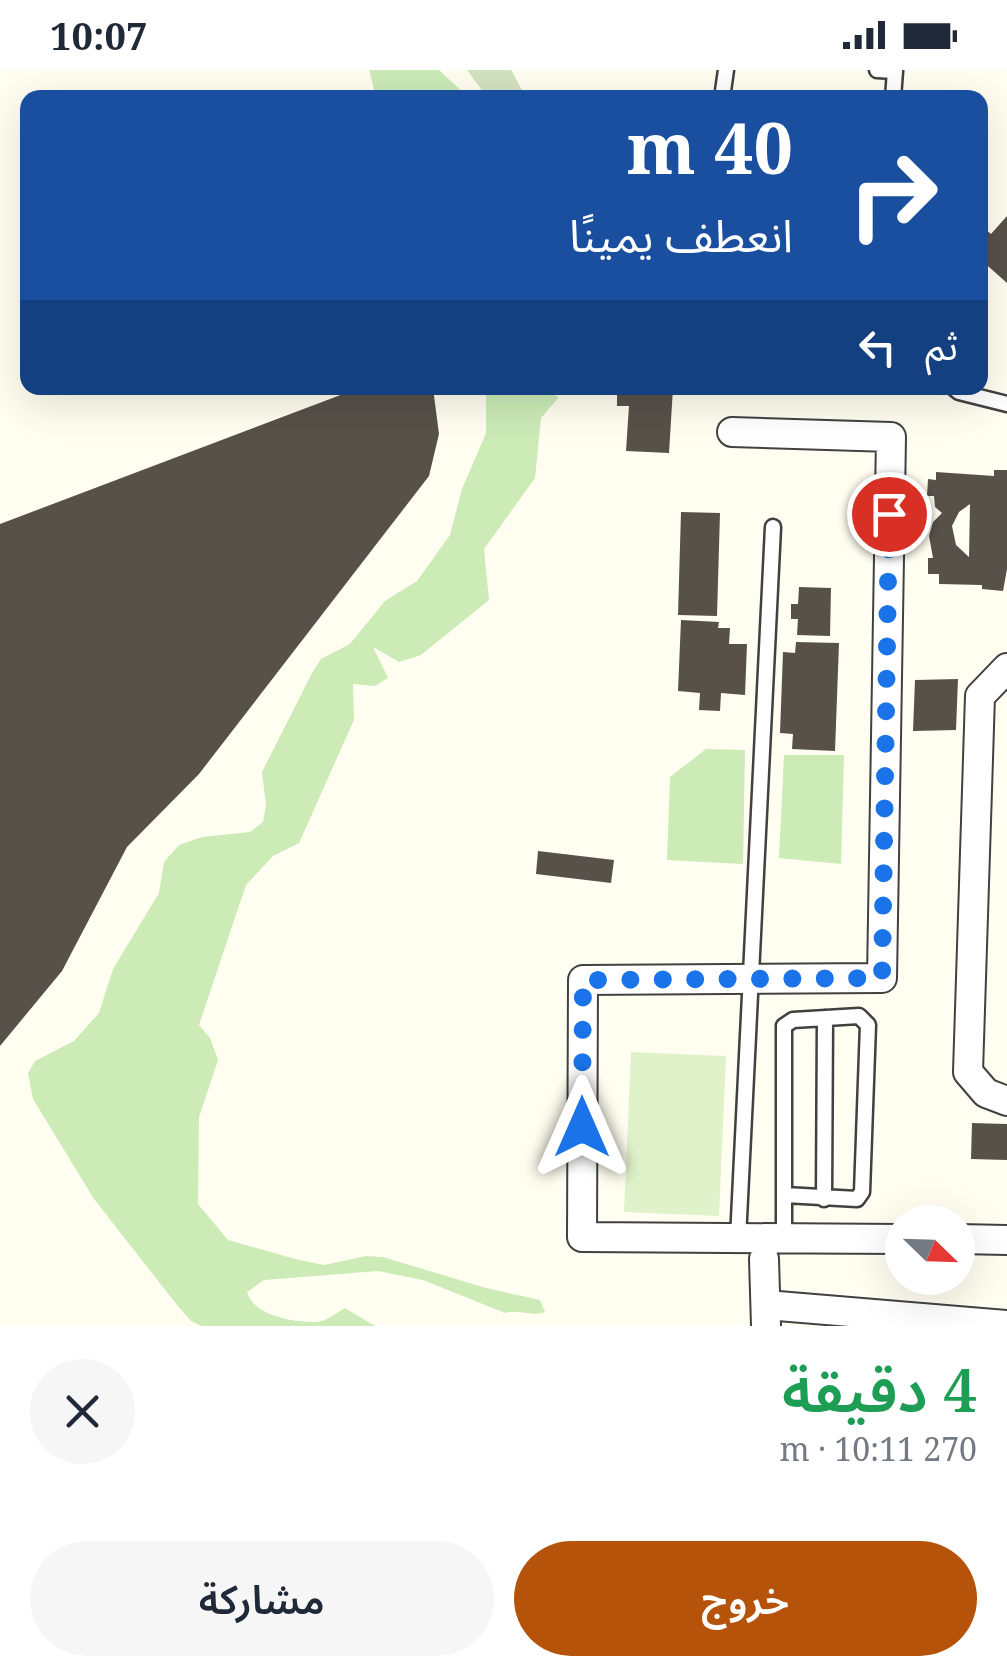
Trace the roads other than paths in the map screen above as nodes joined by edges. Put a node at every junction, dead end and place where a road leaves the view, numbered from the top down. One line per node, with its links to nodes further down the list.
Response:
1 (877, 70): 2 (lane)
2 (894, 90)
3 (971, 395): 4 (lane)
4 (1007, 404)
5 (732, 432): 8 (street)
6 (773, 527): 8 (lane)
7 (1000, 682): 10 (street)
8 (752, 977): 13 (lane); 13 (street)
9 (826, 1018): 11 (lane); 12 (lane); 12 (lane)
10 (1007, 1101)
11 (784, 1196): 12 (lane); 17 (lane)
12 (824, 1199)
13 (738, 1239): 17 (street)
14 (975, 1239): 16 (street)
15 (885, 1240): 17 (street)
16 (1007, 1240)
17 (774, 1249): 18 (street)
18 (766, 1316): 19 (street)
19 (1007, 1325)

